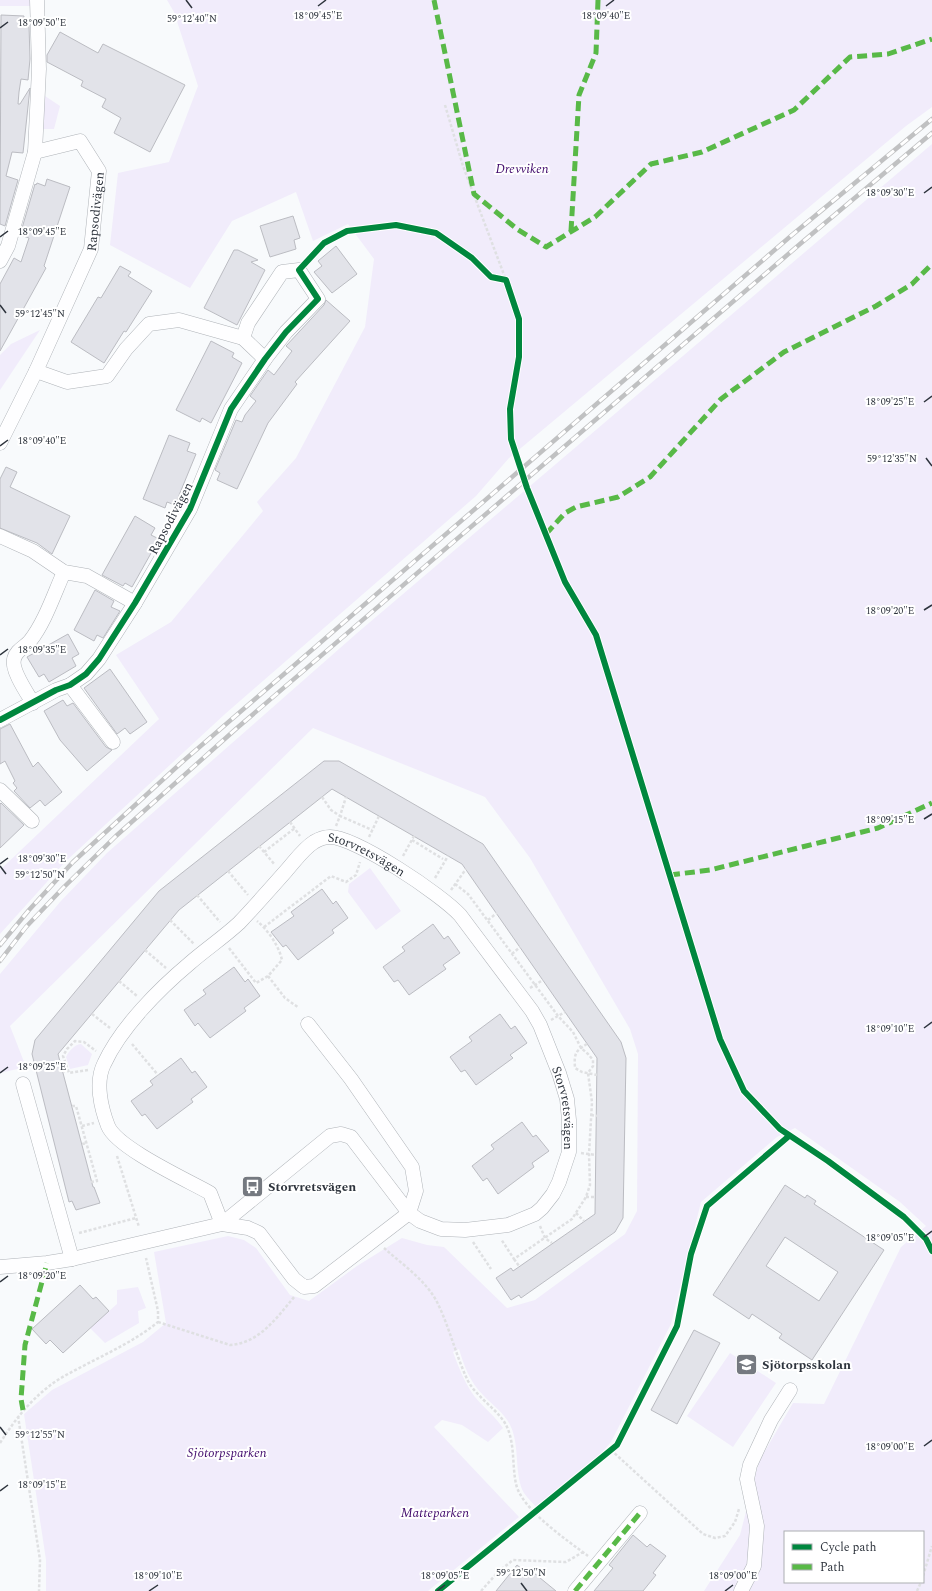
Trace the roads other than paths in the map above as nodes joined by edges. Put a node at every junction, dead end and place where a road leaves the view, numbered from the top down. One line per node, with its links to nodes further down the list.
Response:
1 (37, 0): 2 (street)
2 (35, 152): 3 (street); 7 (street, Rapsodivägen)
3 (4, 245): 4 (street)
4 (0, 261)
5 (243, 338): 6 (street); 6 (street, Rapsodivägen); 7 (street)
6 (265, 359): 11 (street, Rapsodivägen)
7 (36, 371): 8 (street, Rapsodivägen)
8 (0, 443)
9 (0, 536): 10 (street)
10 (64, 572): 11 (street); 13 (street)
11 (135, 603): 12 (street, Rapsodivägen)
12 (70, 685): 13 (street, Rapsodivägen); 15 (street)
13 (34, 703): 14 (street, Rapsodivägen)
14 (0, 720)
15 (113, 742)
16 (0, 790): 17 (street)
17 (32, 821)
18 (308, 1024): 20 (street)
19 (23, 1084): 22 (street)
20 (408, 1213): 21 (street, Storvretsvägen); 21 (street, Storvretsvägen); 21 (street, Storvretsvägen)
21 (222, 1224): 22 (street, Storvretsvägen)
22 (72, 1259): 23 (street, Storvretsvägen)
23 (0, 1267)
24 (790, 1390): 27 (street)
25 (640, 1513): 26 (street)
26 (575, 1591)
27 (740, 1591)

